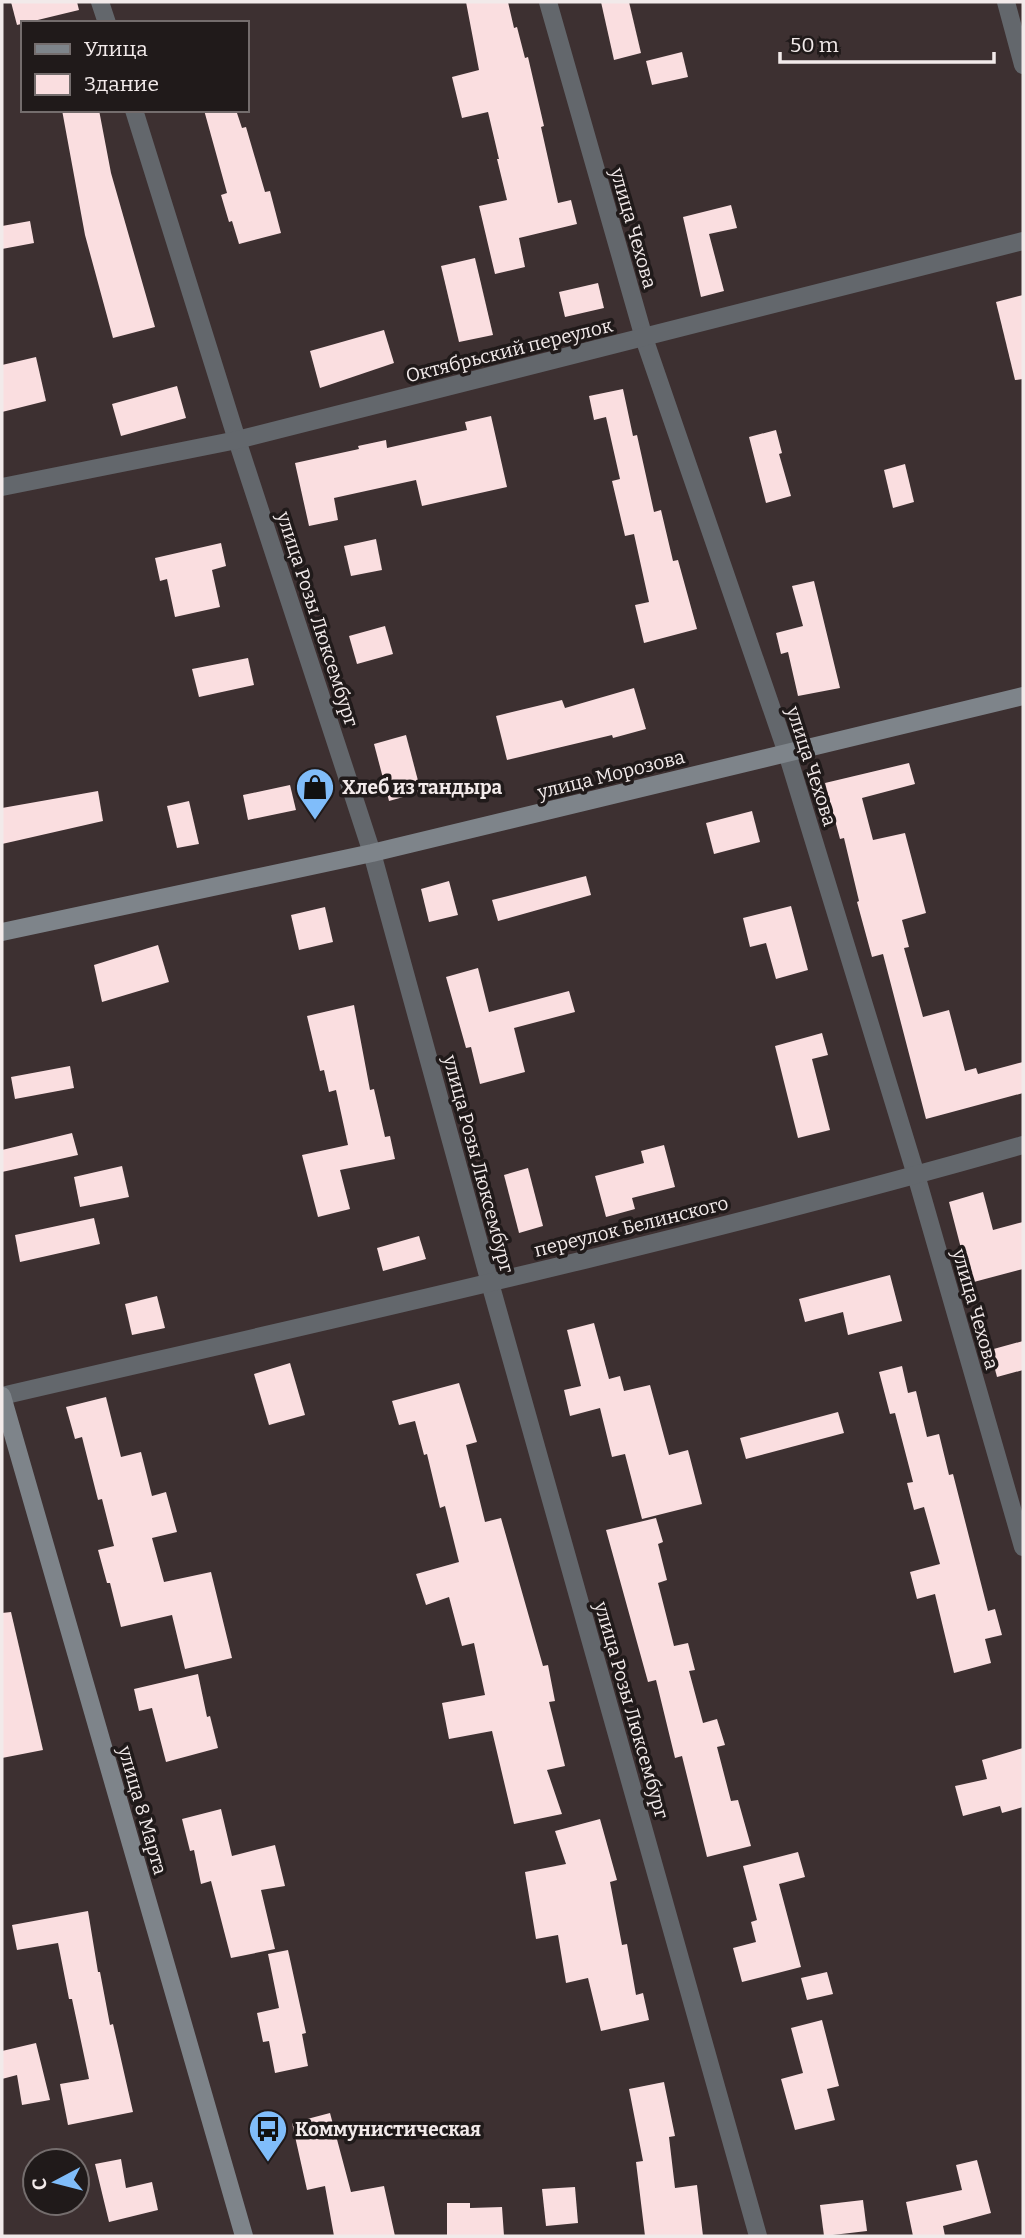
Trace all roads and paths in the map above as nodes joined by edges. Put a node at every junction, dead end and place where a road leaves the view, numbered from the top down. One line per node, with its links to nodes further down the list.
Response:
1 (100, 2): 4 (street)
2 (548, 2): 8 (street, улица Чехова)
3 (1006, 2): 5 (street)
4 (106, 21)
5 (1023, 65)
6 (135, 112): 9 (street, улица Розы Люксембург)
7 (1023, 241): 8 (street, Октябрьский переулок)
8 (644, 338): 9 (street, Октябрьский переулок); 12 (street, улица Чехова)
9 (237, 440): 10 (street, Октябрьский переулок); 13 (street, улица Розы Люксембург)
10 (2, 487)
11 (1023, 695): 12 (street, улица Морозова)
12 (787, 753): 13 (street, улица Морозова); 16 (street, улица Чехова)
13 (372, 853): 14 (street, улица Морозова); 17 (street, улица Розы Люксембург)
14 (2, 932)
15 (1023, 1144): 16 (street, переулок Белинского)
16 (916, 1175): 17 (street, переулок Белинского); 19 (street, улица Чехова)
17 (489, 1283): 18 (street, переулок Белинского); 21 (street, улица Розы Люксембург)
18 (2, 1396): 20 (street, улица 8 Марта)
19 (1023, 1548)
20 (244, 2236)
21 (758, 2236)

